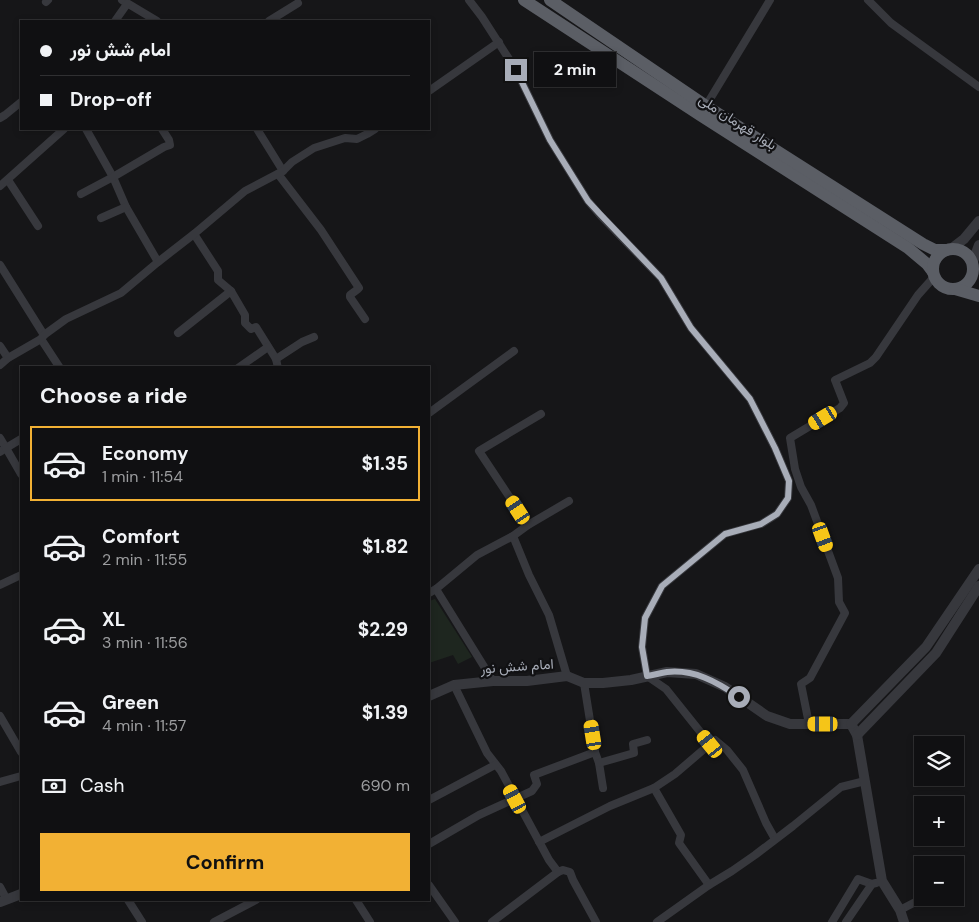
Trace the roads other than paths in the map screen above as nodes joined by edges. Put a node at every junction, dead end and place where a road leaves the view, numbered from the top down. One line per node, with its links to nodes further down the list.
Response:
1 (469, 0): 11 (street)
2 (524, 0): 15 (highway, بلوار قهرمان ملی)
3 (770, 0): 15 (street)
4 (868, 0): 12 (street)
5 (552, 1): 15 (highway, بلوار قهرمان ملی)
6 (124, 2): 8 (street); 9 (street)
7 (298, 3): 10 (street)
8 (115, 20)
9 (155, 20)
10 (271, 20)
11 (499, 42): 13 (street); 59 (street)
12 (979, 87)
13 (430, 91)
14 (20, 103): 16 (street)
15 (703, 111): 33 (highway, بلوار قهرمان ملی); 37 (highway, بلوار قهرمان ملی)
16 (0, 118)
17 (63, 130): 24 (street)
18 (87, 130): 23 (street)
19 (163, 130): 23 (street)
20 (258, 130): 22 (street)
21 (365, 132): 22 (street)
22 (281, 172): 31 (street); 41 (street)
23 (113, 177): 26 (street); 27 (street)
24 (8, 180): 25 (street); 30 (street)
25 (0, 186)
26 (82, 194)
27 (126, 207): 28 (street); 34 (street)
28 (100, 218)
29 (979, 221): 33 (street)
30 (38, 226)
31 (194, 234): 34 (street); 39 (street)
32 (979, 245): 36 (street)
33 (948, 249): 36 (highway); 37 (highway)
34 (158, 262): 43 (street)
35 (0, 265): 43 (street)
36 (975, 268): 38 (highway)
37 (934, 275): 38 (highway); 57 (street)
38 (955, 289): 40 (highway)
39 (231, 292): 42 (street); 46 (street)
40 (979, 296)
41 (365, 319)
42 (178, 333)
43 (42, 337): 48 (street); 51 (street)
44 (314, 337): 49 (street)
45 (0, 346): 48 (street)
46 (268, 347): 49 (street); 52 (street)
47 (514, 351): 54 (street)
48 (8, 358): 50 (street)
49 (276, 359): 53 (street)
50 (0, 365)
51 (59, 366)
52 (241, 366)
53 (278, 366)
54 (430, 411)
55 (541, 414): 63 (street)
56 (0, 438): 60 (street)
57 (790, 438): 59 (street); 77 (street)
58 (20, 440): 60 (street)
59 (775, 448): 71 (street)
60 (3, 450): 61 (street)
61 (20, 473)
62 (569, 501): 63 (street)
63 (528, 525): 64 (street)
64 (512, 536): 69 (street); 70 (street)
65 (979, 569): 78 (street)
66 (20, 575): 67 (street)
67 (0, 585)
68 (979, 586): 79 (street)
69 (432, 591): 72 (street)
70 (567, 676): 72 (street, امام شش نور); 73 (street, امام شش نور)
71 (647, 676): 73 (street, امام شش نور); 77 (street, امام شش نور); 81 (street)
72 (493, 681): 74 (street, امام شش نور)
73 (584, 683): 83 (street)
74 (454, 685): 75 (street, امام شش نور); 85 (street)
75 (430, 696)
76 (0, 716): 82 (street)
77 (809, 724): 78 (street, امام شش نور)
78 (851, 724): 79 (street)
79 (857, 735): 87 (street)
80 (646, 740): 84 (street)
81 (710, 744): 90 (street); 93 (street)
82 (20, 750)
83 (595, 752): 84 (street); 92 (street)
84 (599, 764): 89 (street)
85 (495, 765): 91 (street); 92 (street)
86 (20, 776): 88 (street)
87 (865, 780): 93 (street); 97 (street)
88 (0, 782)
89 (604, 788)
90 (654, 788): 94 (street); 98 (street)
91 (430, 799)
92 (515, 799): 94 (street); 95 (street)
93 (775, 839): 98 (street)
94 (538, 842): 96 (street)
95 (430, 843)
96 (558, 872): 112 (street); 113 (street)
97 (877, 883): 107 (street); 115 (street); 116 (street)
98 (709, 885): 114 (street)
99 (430, 886): 111 (street)
100 (0, 887): 102 (street)
101 (20, 894): 102 (street)
102 (3, 901)
103 (129, 901): 108 (street)
104 (254, 901): 109 (street)
105 (357, 901): 110 (street)
106 (914, 903): 107 (street)
107 (900, 910): 117 (street)
108 (142, 922)
109 (214, 922)
110 (370, 922)
111 (455, 922)
112 (492, 922)
113 (596, 922)
114 (657, 922)
115 (832, 922)
116 (846, 922)
117 (904, 922)

